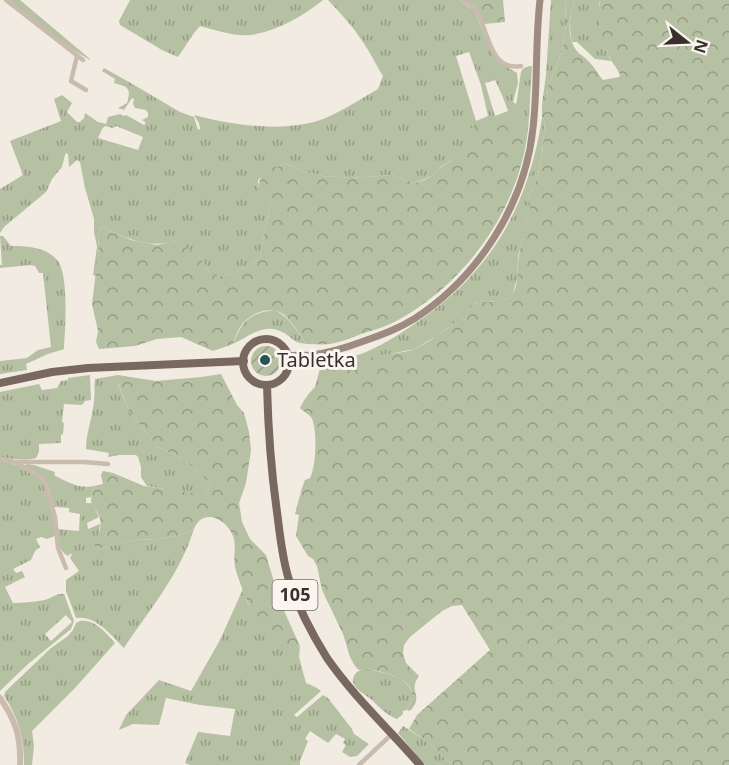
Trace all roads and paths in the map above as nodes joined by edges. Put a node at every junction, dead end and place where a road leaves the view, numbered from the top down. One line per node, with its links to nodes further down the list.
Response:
1 (6, 0): 4 (street)
2 (462, 0): 6 (street)
3 (540, 0): 8 (main road)
4 (77, 56): 5 (street); 7 (street)
5 (83, 60)
6 (520, 66)
7 (86, 90)
8 (288, 356): 9 (main road); 11 (main road)
9 (244, 362): 10 (main road); 11 (main road)
10 (0, 383)
11 (267, 385): 17 (main road, 105)
12 (0, 459): 13 (street)
13 (15, 462): 14 (street); 15 (street)
14 (108, 464)
15 (66, 568)
16 (0, 698): 18 (street)
17 (392, 734): 19 (street); 20 (main road, 105)
18 (21, 765)
19 (360, 765)
20 (420, 765)

